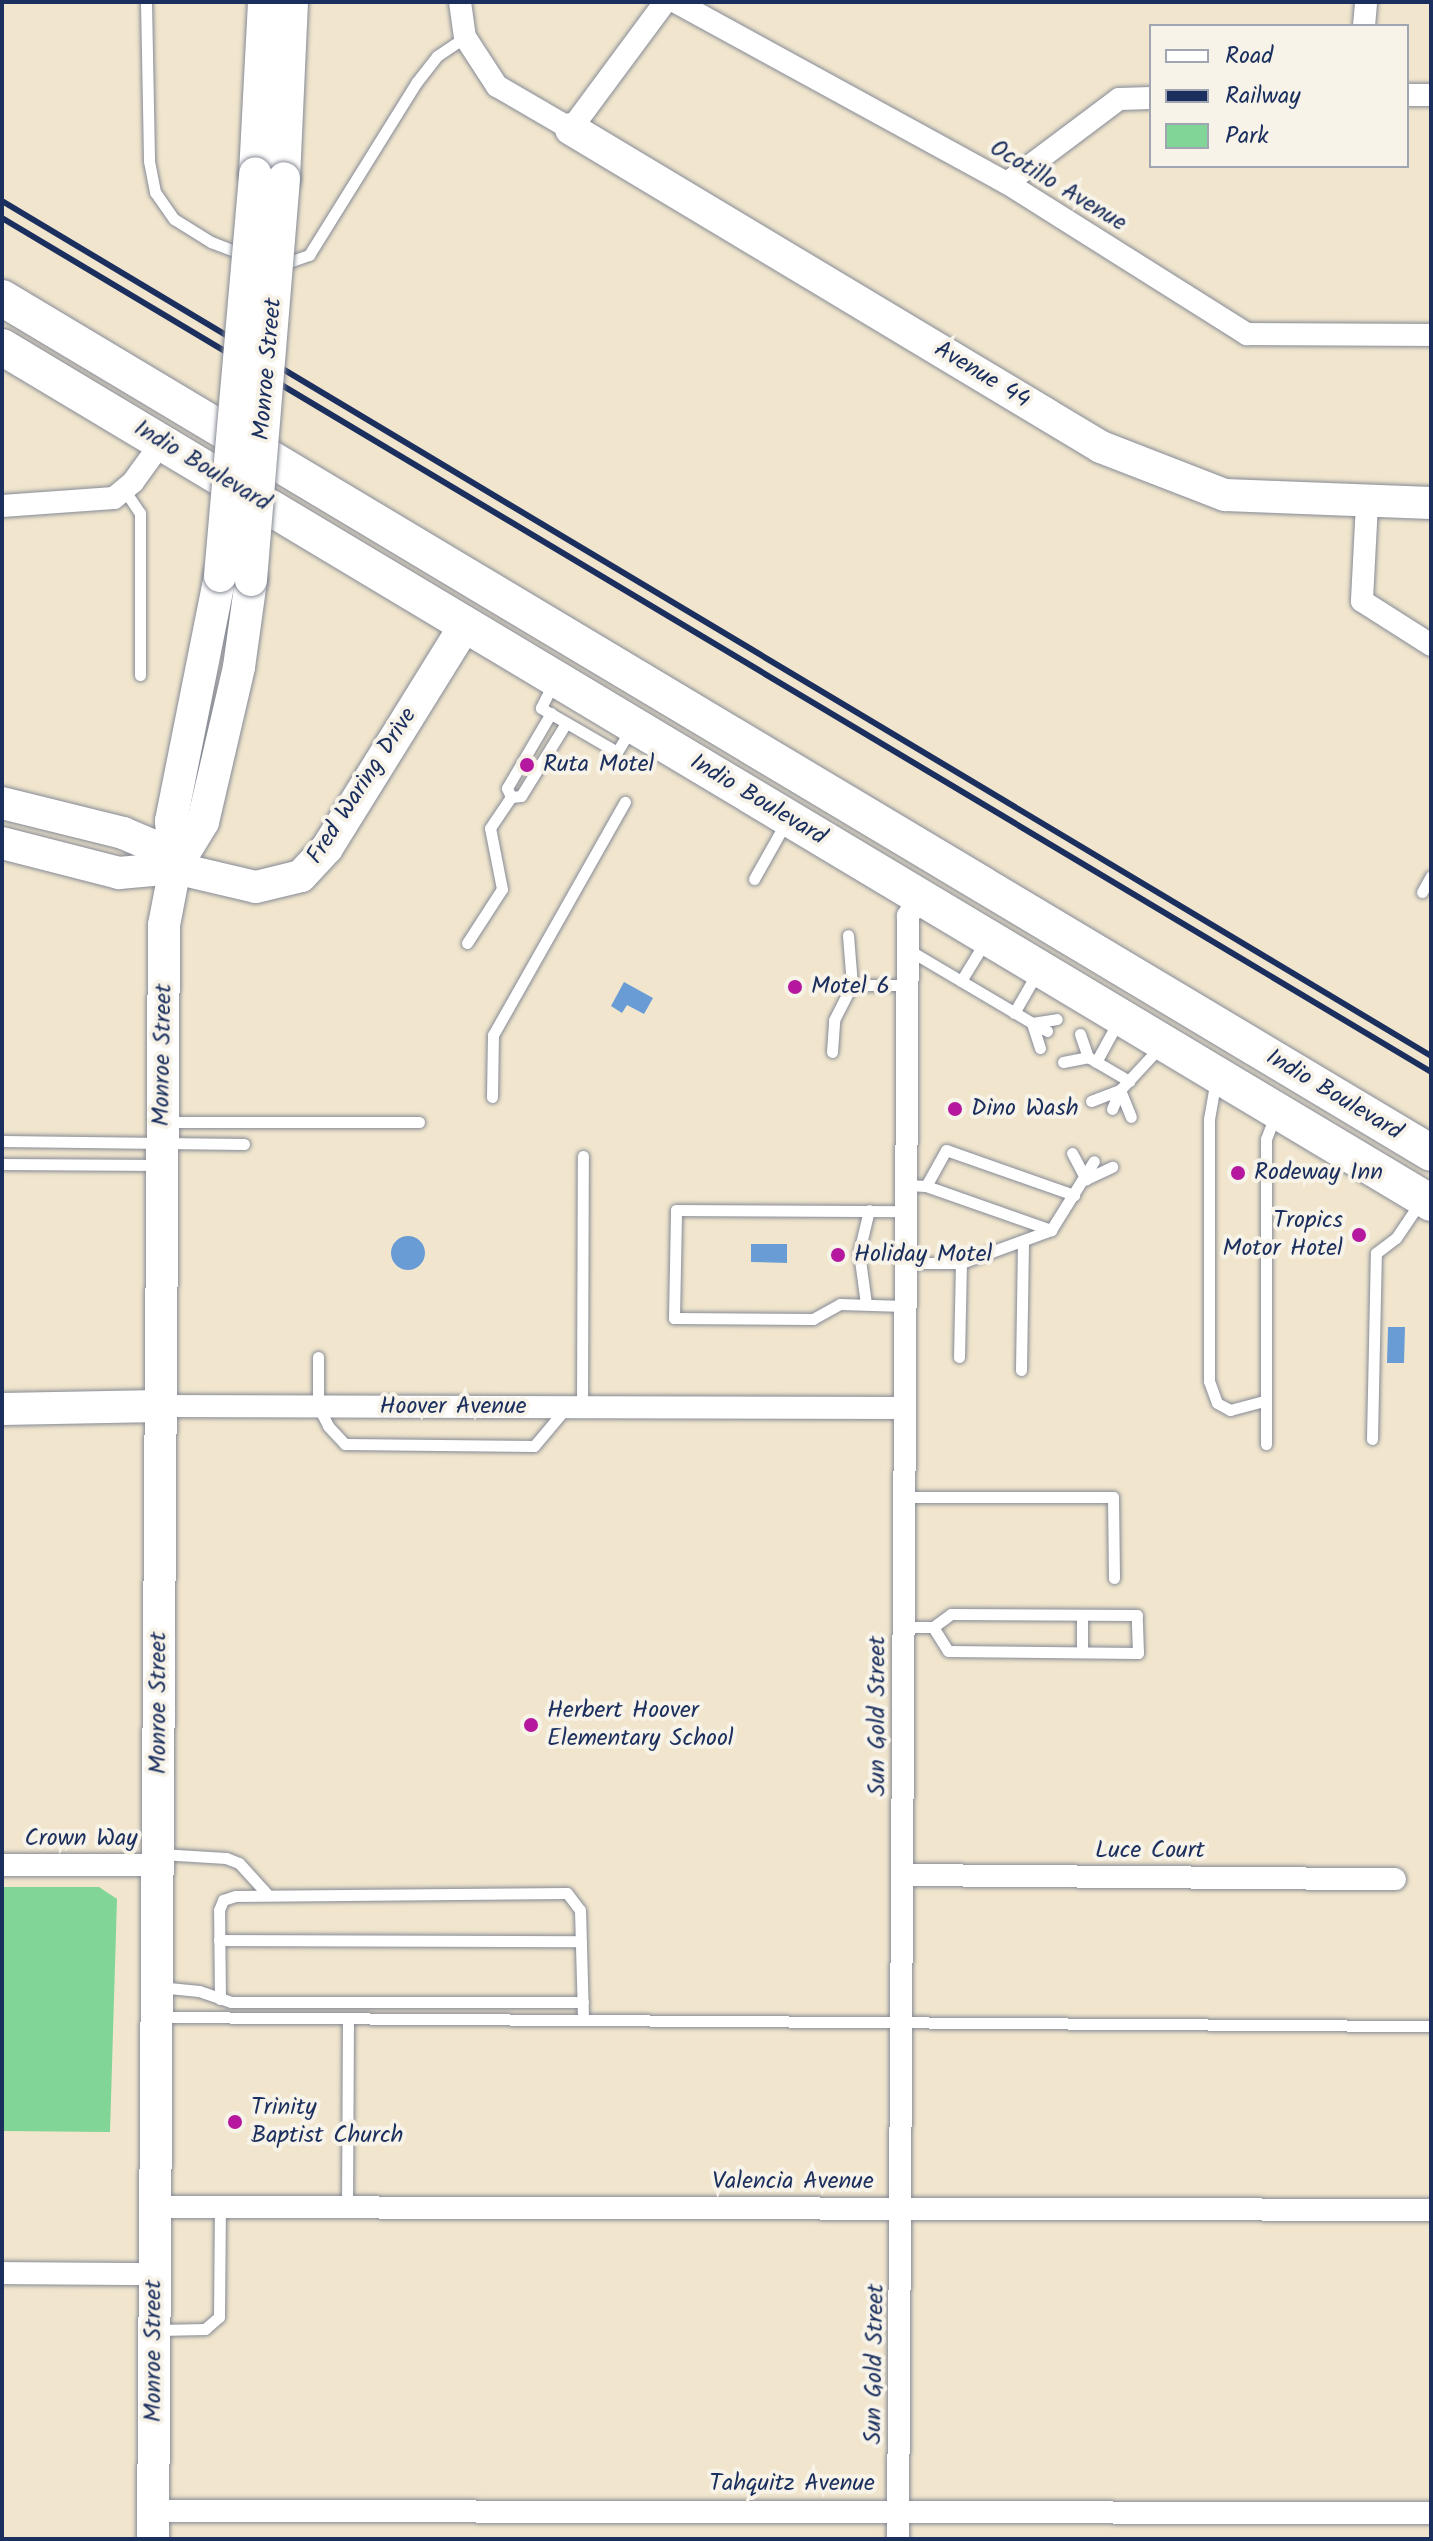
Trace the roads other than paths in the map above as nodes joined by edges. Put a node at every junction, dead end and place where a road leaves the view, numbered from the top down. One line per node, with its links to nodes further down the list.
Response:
1 (146, 2): 9 (lane)
2 (264, 2): 14 (main road, Monroe Street)
3 (292, 2): 14 (main road, Monroe Street)
4 (460, 2): 9 (street)
5 (665, 2): 13 (street)
6 (676, 2): 15 (street, Ocotillo Avenue)
7 (1366, 2): 8 (street)
8 (1364, 24)
9 (465, 37): 13 (street)
10 (1409, 95): 11 (street)
11 (1431, 95)
12 (1149, 98): 15 (street)
13 (571, 129): 22 (main road, Avenue 44)
14 (270, 176): 40 (main road, Monroe Street, bridge)
15 (1007, 183): 17 (street, Ocotillo Avenue)
16 (2, 298): 25 (main road, Indio Boulevard)
17 (1431, 335)
18 (2, 347): 19 (main road, Indio Boulevard)
19 (162, 442): 20 (street); 24 (main road, Indio Boulevard)
20 (125, 491): 23 (street); 28 (lane)
21 (1431, 503): 22 (main road, Avenue 44)
22 (1367, 504): 27 (street)
23 (2, 506)
24 (283, 515): 25 (main road); 26 (main road, Indio Boulevard)
25 (436, 558): 26 (main road); 30 (main road, Indio Boulevard)
26 (466, 624): 29 (main road, Indio Boulevard); 30 (main road); 40 (main road, Fred Waring Drive)
27 (1431, 645)
28 (140, 675)
29 (556, 678): 31 (lane); 33 (main road, Indio Boulevard)
30 (674, 699): 38 (main road, Indio Boulevard)
31 (551, 713): 32 (lane); 34 (lane)
32 (566, 723): 33 (lane); 34 (lane)
33 (634, 725): 37 (main road, Indio Boulevard)
34 (511, 797): 47 (lane)
35 (625, 802): 68 (lane)
36 (2, 803): 40 (main road, Fred Waring Drive)
37 (788, 818): 42 (lane); 44 (main road, Indio Boulevard)
38 (883, 824): 44 (main road); 49 (main road, Indio Boulevard)
39 (2, 843): 40 (main road, Fred Waring Drive)
40 (175, 868): 75 (main road, Monroe Street)
41 (1431, 876): 43 (lane)
42 (754, 879)
43 (1422, 892)
44 (920, 897): 46 (main road, Indio Boulevard); 48 (street, Sun Gold Street); 49 (main road)
45 (848, 935): 52 (lane)
46 (988, 938): 50 (main road, Indio Boulevard); 51 (lane)
47 (467, 943)
48 (907, 949): 51 (lane); 53 (street, Sun Gold Street)
49 (1120, 966): 78 (main road, Indio Boulevard)
50 (1040, 969): 54 (lane); 55 (main road, Indio Boulevard)
51 (961, 981): 54 (lane)
52 (852, 985): 53 (lane); 63 (lane)
53 (907, 985): 84 (street, Sun Gold Street)
54 (1014, 1013): 57 (lane)
55 (1120, 1017): 60 (main road, Indio Boulevard); 64 (lane)
56 (1057, 1019): 57 (lane)
57 (1032, 1023): 58 (lane); 62 (lane)
58 (1047, 1031)
59 (1080, 1034): 64 (lane)
60 (1164, 1043): 66 (main road, Indio Boulevard); 67 (lane)
61 (1071, 1047): 64 (lane)
62 (1040, 1048)
63 (832, 1052)
64 (1092, 1059): 65 (lane); 67 (lane)
65 (1063, 1062)
66 (1217, 1075): 71 (main road, Indio Boulevard); 98 (lane)
67 (1124, 1085): 69 (lane); 70 (lane); 72 (lane)
68 (492, 1097)
69 (1091, 1101)
70 (1112, 1109)
71 (1277, 1111): 86 (main road, Indio Boulevard); 98 (lane)
72 (1131, 1117)
73 (419, 1122): 75 (lane)
74 (2, 1141): 75 (lane)
75 (162, 1144): 76 (lane); 81 (lane); 99 (main road, Monroe Street)
76 (244, 1144)
77 (1072, 1153): 83 (lane)
78 (1431, 1153)
79 (583, 1156): 101 (lane)
80 (1094, 1161): 83 (lane)
81 (2, 1164)
82 (1112, 1167): 83 (lane)
83 (1086, 1179): 85 (lane)
84 (916, 1185): 85 (lane); 88 (street, Sun Gold Street); 89 (lane)
85 (1074, 1195): 89 (lane)
86 (1427, 1200): 104 (lane)
87 (869, 1210): 88 (lane); 93 (lane); 93 (lane)
88 (905, 1211): 91 (street, Sun Gold Street)
89 (1051, 1230): 90 (lane)
90 (1023, 1243): 92 (lane); 97 (lane)
91 (905, 1263): 92 (lane); 94 (street, Sun Gold Street)
92 (961, 1263): 96 (lane)
93 (866, 1304): 94 (lane)
94 (904, 1306): 102 (street, Sun Gold Street)
95 (318, 1357): 100 (lane)
96 (959, 1357)
97 (1021, 1370)
98 (1263, 1401): 105 (lane)
99 (160, 1406): 100 (street, Hoover Avenue); 103 (main road, Hoover Avenue); 112 (main road, Monroe Street)
100 (318, 1406): 101 (street, Hoover Avenue); 101 (lane)
101 (574, 1407): 102 (street, Hoover Avenue)
102 (904, 1408): 106 (street, Sun Gold Street)
103 (2, 1409)
104 (1372, 1439)
105 (1266, 1444)
106 (904, 1497): 107 (lane); 109 (street, Sun Gold Street)
107 (1114, 1578)
108 (1082, 1615): 110 (lane); 111 (lane); 111 (lane)
109 (904, 1627): 110 (lane); 114 (street, Sun Gold Street)
110 (933, 1627): 111 (lane)
111 (1082, 1652)
112 (159, 1859): 113 (street, Crown Way); 116 (lane); 120 (main road, Monroe Street)
113 (2, 1865)
114 (904, 1875): 115 (street, Luce Court); 124 (street, Sun Gold Street)
115 (1395, 1879)
116 (268, 1895): 117 (lane); 118 (lane)
117 (219, 1940): 118 (lane); 119 (lane)
118 (581, 1941): 121 (lane)
119 (220, 1999): 120 (lane); 121 (lane)
120 (158, 2002): 122 (lane); 126 (main road, Monroe Street)
121 (583, 2002): 123 (lane)
122 (348, 2018): 123 (lane); 128 (lane)
123 (583, 2019): 124 (lane)
124 (904, 2021): 125 (lane); 129 (street, Sun Gold Street)
125 (1431, 2026)
126 (155, 2207): 127 (street, Valencia Avenue); 132 (main road, Monroe Street)
127 (220, 2207): 128 (street, Valencia Avenue); 133 (lane)
128 (347, 2207): 129 (street, Valencia Avenue)
129 (904, 2208): 130 (street, Valencia Avenue); 134 (street, Sun Gold Street)
130 (1431, 2210)
131 (2, 2273): 132 (street)
132 (155, 2274): 133 (main road, Monroe Street)
133 (154, 2330): 136 (main road, Monroe Street)
134 (898, 2510): 135 (street, Tahquitz Avenue); 136 (street, Tahquitz Avenue); 137 (street, Sun Gold Street)
135 (1431, 2513)
136 (153, 2525)
137 (898, 2539)

